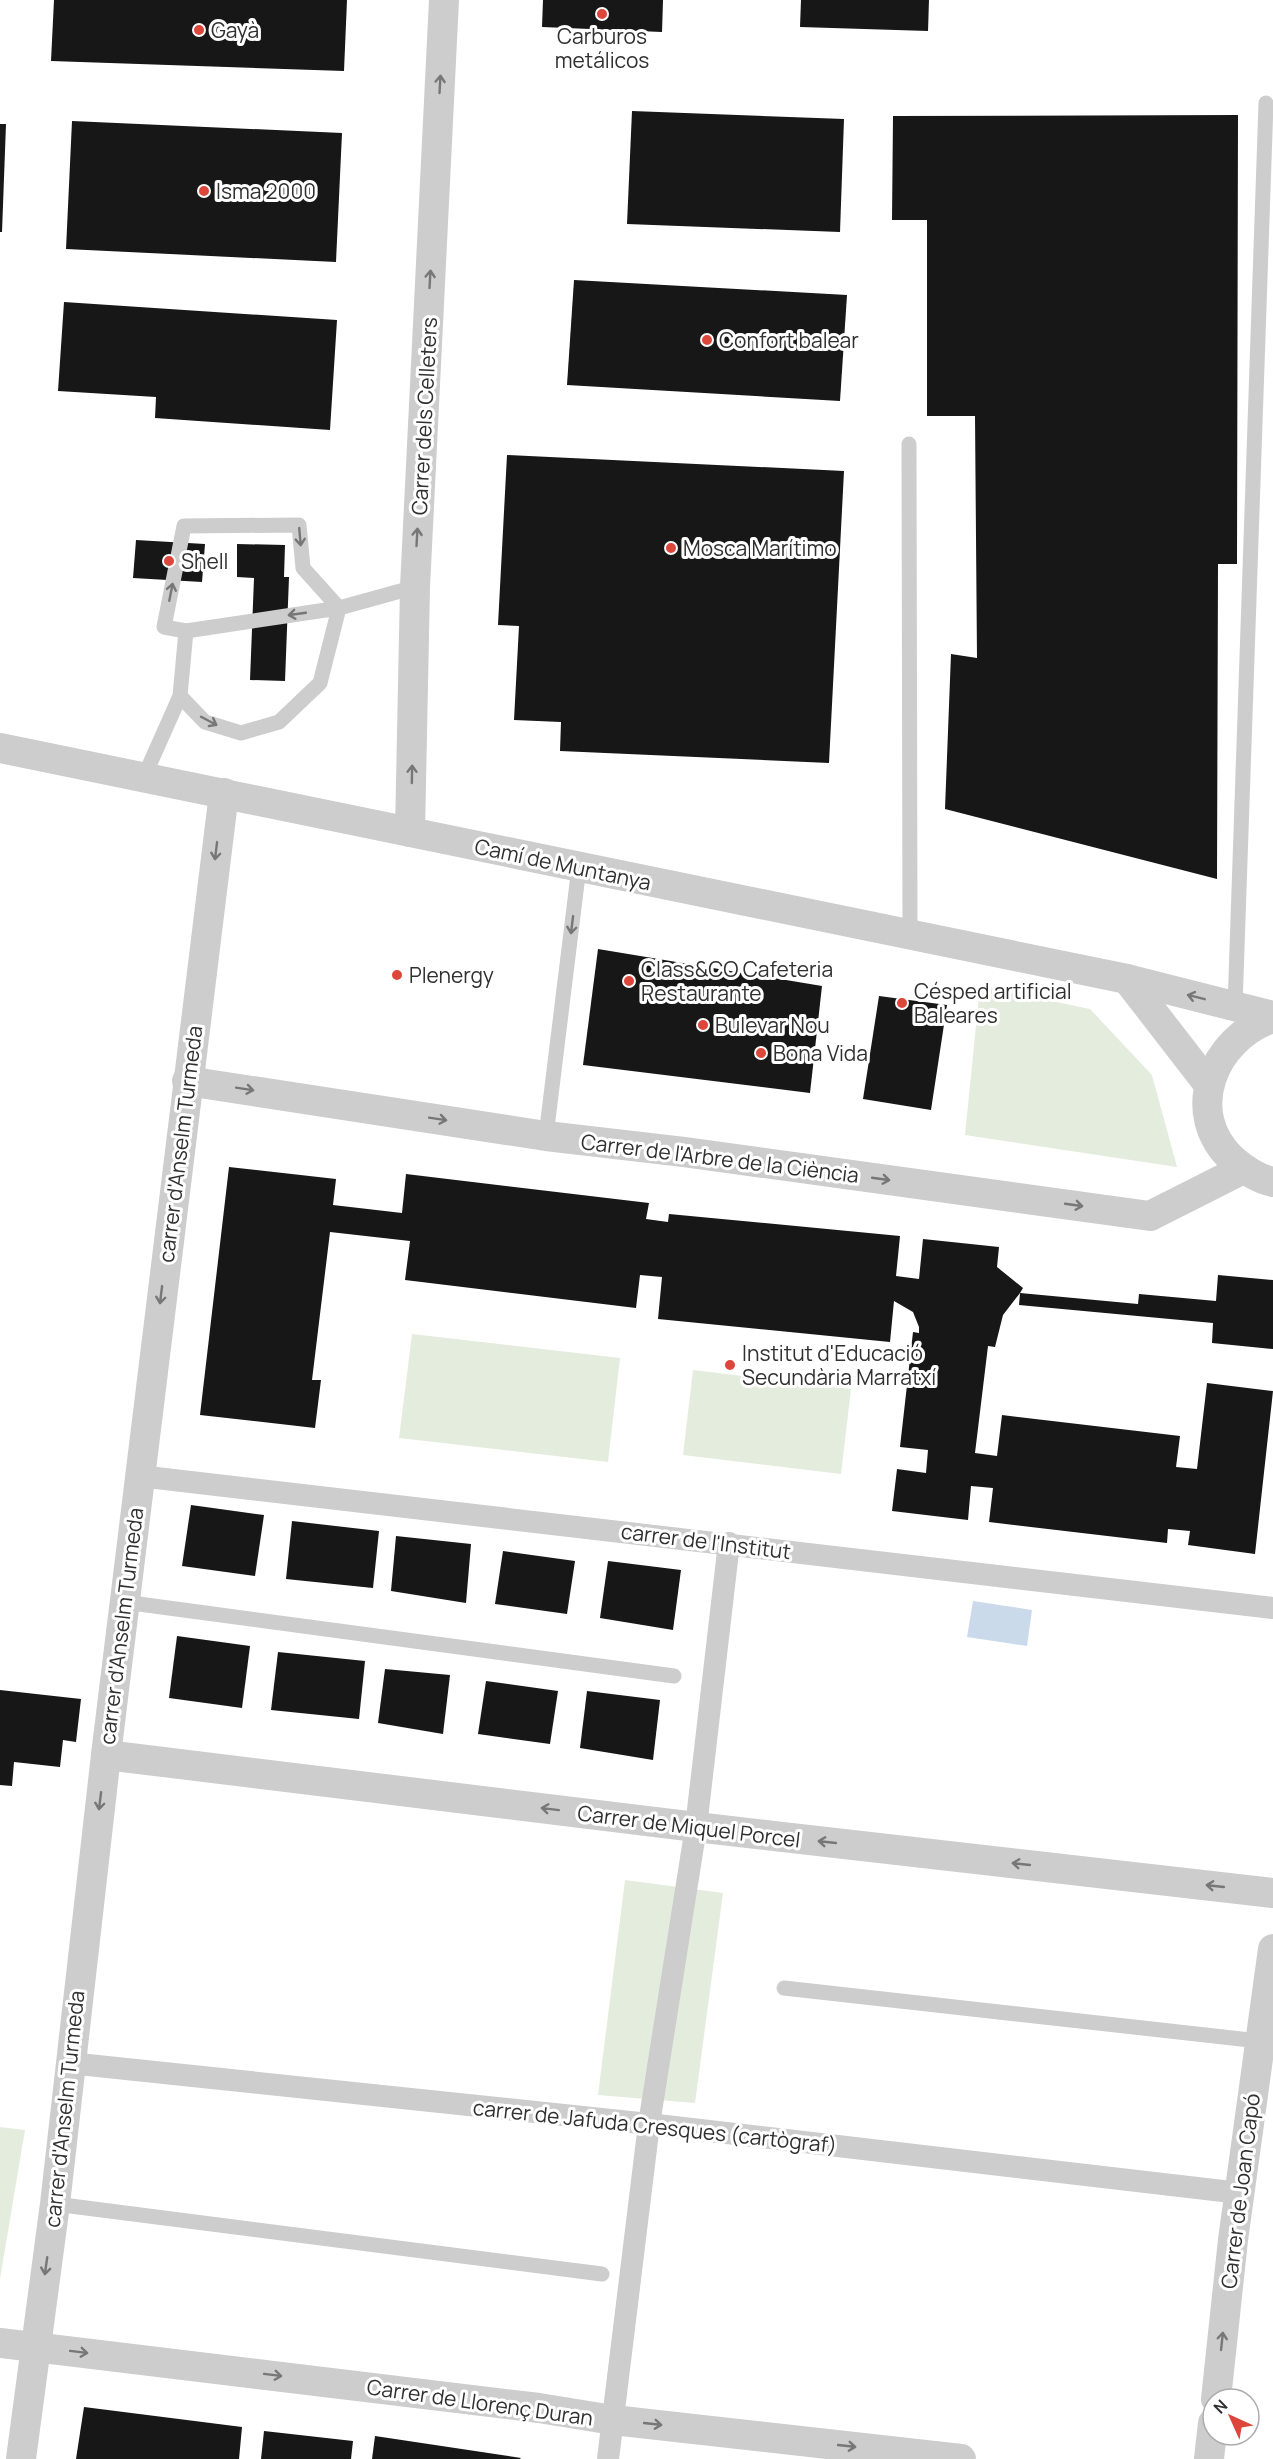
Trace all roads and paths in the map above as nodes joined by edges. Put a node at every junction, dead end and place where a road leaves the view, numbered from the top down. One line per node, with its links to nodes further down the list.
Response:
1 (444, 0): 4 (street, Carrer dels Celleters, one-way to 1)
2 (1266, 103): 15 (lane)
3 (909, 444): 13 (lane)
4 (415, 587): 5 (lane); 11 (street, Carrer dels Celleters, one-way to 4)
5 (339, 608): 6 (lane, one-way to 6); 6 (lane, one-way to 5); 7 (lane, one-way to 5)
6 (186, 631): 7 (lane)
7 (180, 696): 9 (lane)
8 (0, 748): 9 (street, Camí de Muntanya)
9 (144, 777): 10 (street, Camí de Muntanya)
10 (224, 794): 11 (street, Camí de Muntanya); 17 (street, carrer d'Anselm Turmeda, one-way to 17)
11 (410, 832): 12 (street, Camí de Muntanya)
12 (579, 867): 13 (street, Camí de Muntanya); 19 (lane, one-way to 19)
13 (910, 934): 14 (street, Camí de Muntanya)
14 (1127, 979): 15 (street, Camí de Muntanya, one-way to 14); 18 (street)
15 (1236, 1006): 16 (street, Camí de Muntanya)
16 (1273, 1017): 18 (street)
17 (187, 1081): 19 (street, Carrer de l'Arbre de la Ciència, one-way to 19); 22 (street, carrer d'Anselm Turmeda, one-way to 22)
18 (1209, 1085): 20 (street)
19 (546, 1136): 20 (street, Carrer de l'Arbre de la Ciència, one-way to 20)
20 (1243, 1169): 21 (street)
21 (1273, 1182)
22 (139, 1476): 23 (street, carrer de l'Institut); 24 (street, carrer d'Anselm Turmeda)
23 (729, 1544): 25 (street, carrer de l'Institut); 28 (street)
24 (124, 1602): 26 (lane); 27 (street, carrer d'Anselm Turmeda)
25 (1273, 1608)
26 (674, 1676)
27 (106, 1755): 28 (street, Carrer de Miquel Porcel, one-way to 27); 33 (street, carrer d'Anselm Turmeda, one-way to 33)
28 (696, 1827): 29 (street, Carrer de Miquel Porcel, one-way to 28); 34 (street)
29 (1273, 1893)
30 (1273, 1948): 32 (street, Carrer de Joan Capó)
31 (784, 1988): 32 (lane)
32 (1259, 2041): 35 (street, Carrer de Joan Capó)
33 (69, 2063): 34 (street, carrer de Jafuda Cresques (cartògraf)); 36 (street, carrer d'Anselm Turmeda)
34 (649, 2124): 35 (street, carrer de Jafuda Cresques (cartògraf)); 41 (street)
35 (1240, 2193): 40 (street, Carrer de Joan Capó, one-way to 35)
36 (55, 2204): 37 (lane); 39 (street, carrer d'Anselm Turmeda, one-way to 39)
37 (602, 2274)
38 (0, 2343): 39 (street, Carrer de Llorenç Duran)
39 (34, 2346): 41 (street, Carrer de Llorenç Duran, one-way to 41); 42 (street, carrer d'Anselm Turmeda)
40 (1217, 2387)
41 (613, 2420): 43 (street); 44 (street, Carrer de Llorenç Duran, one-way to 44)
42 (21, 2459)
43 (608, 2459)
44 (960, 2459)

